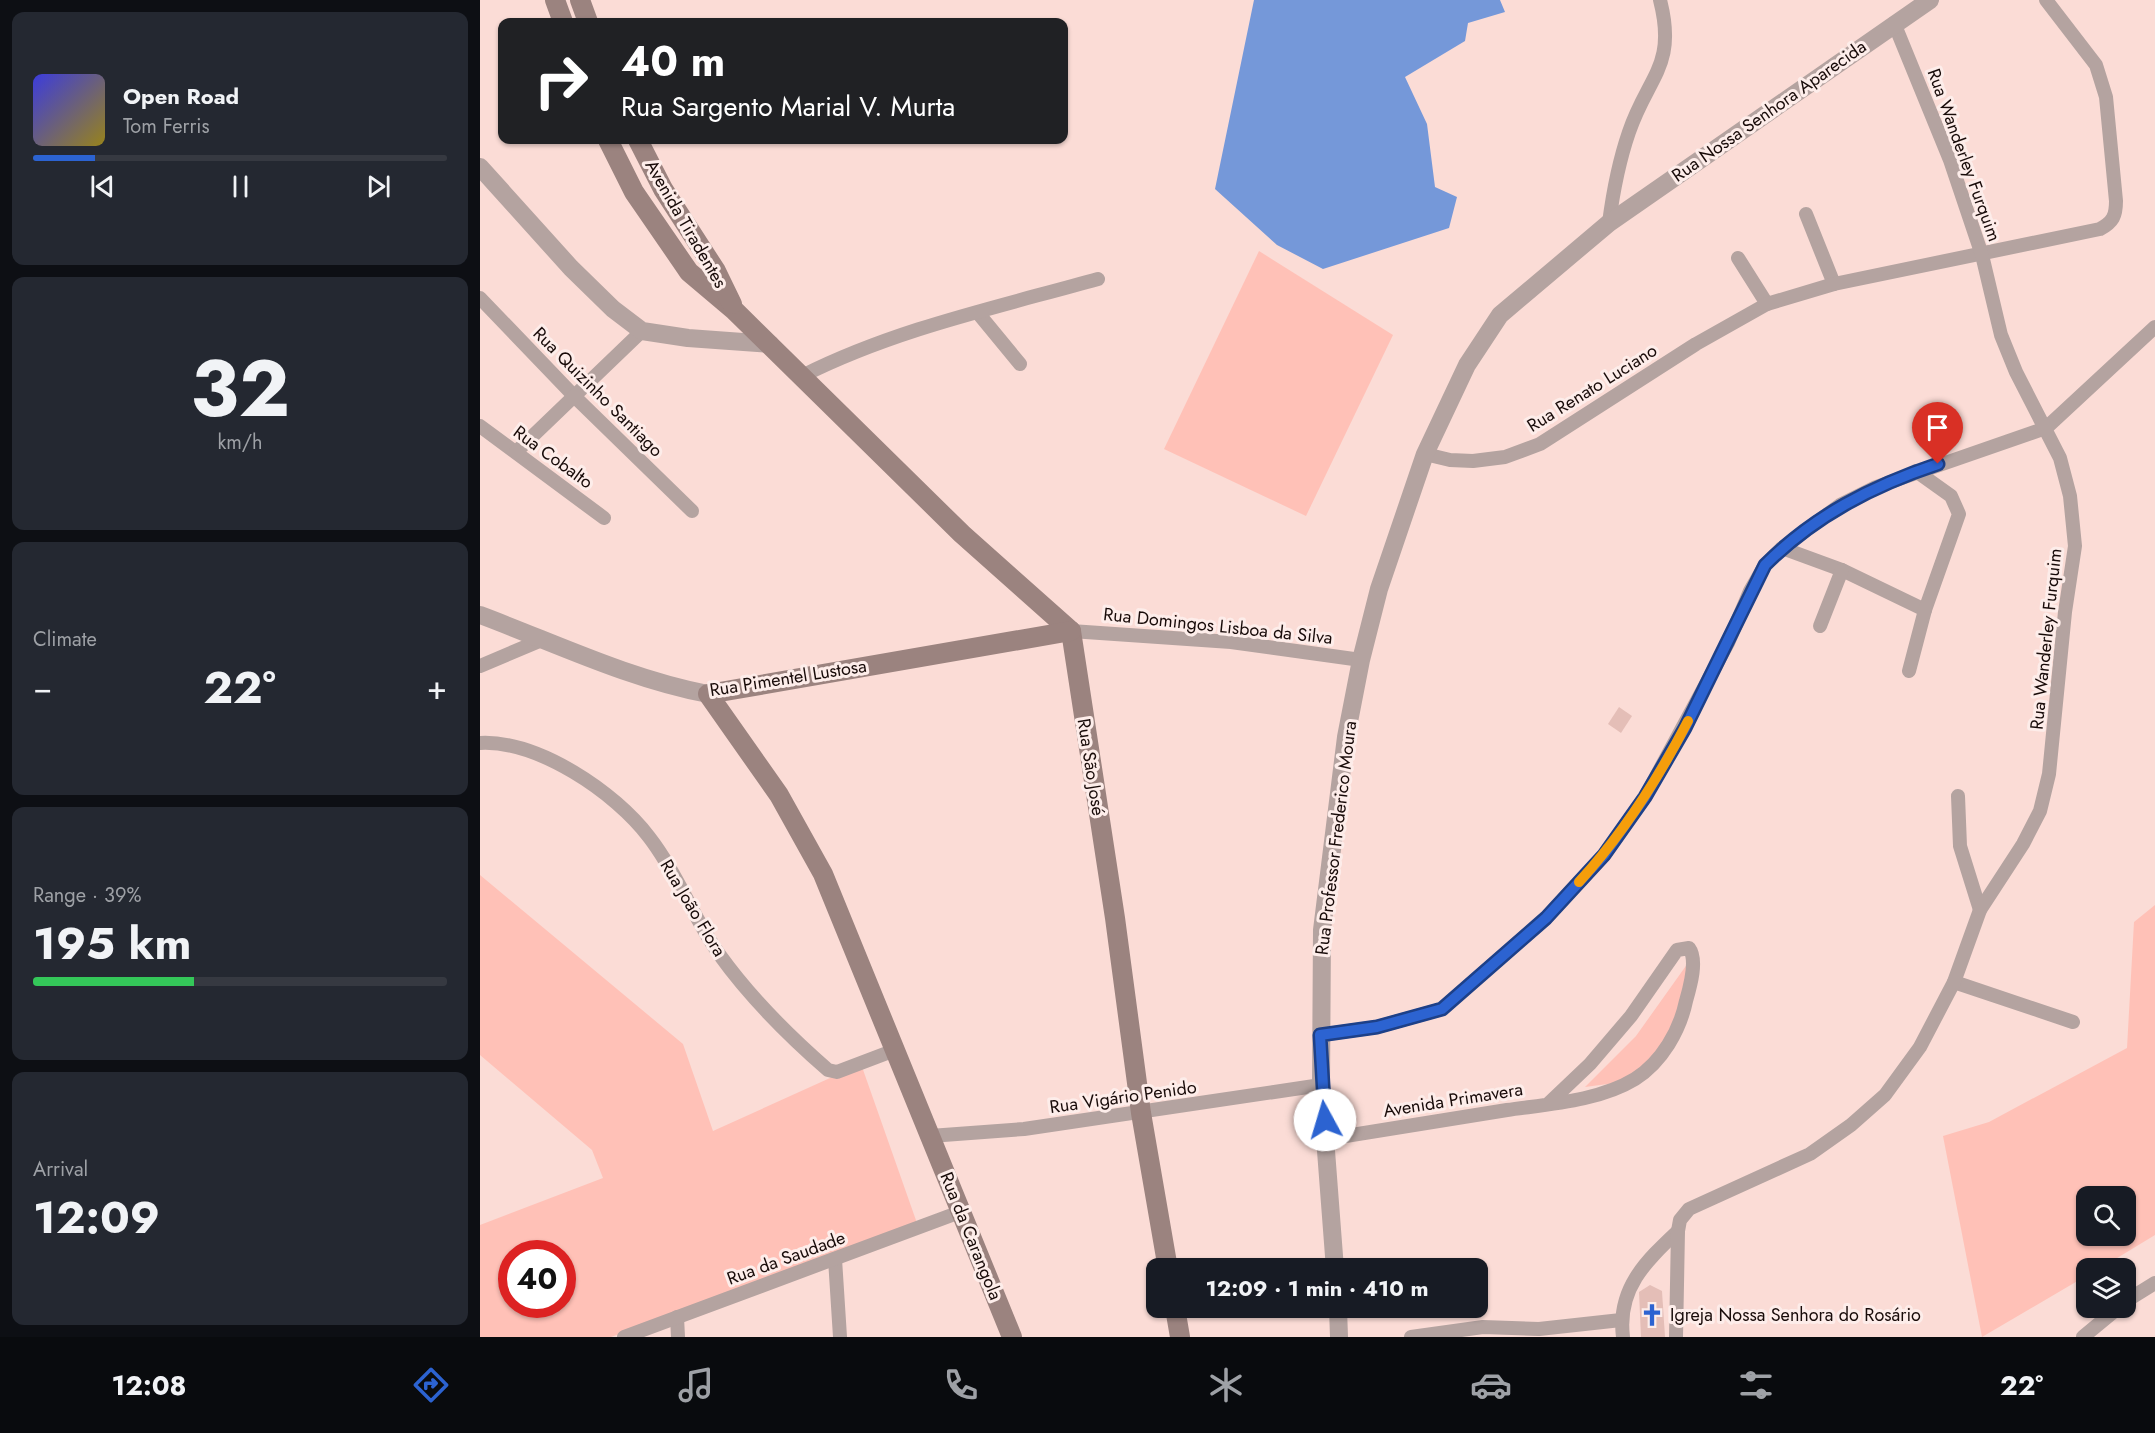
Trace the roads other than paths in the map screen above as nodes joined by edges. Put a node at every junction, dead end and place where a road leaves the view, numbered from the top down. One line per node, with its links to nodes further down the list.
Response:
1 (555, 0): 6 (main road)
2 (580, 0): 7 (main road)
3 (1660, 0): 13 (street)
4 (1930, 0): 8 (street, Rua Nossa Senhora Aparecida)
5 (2046, 0): 14 (street, Rua Renato Luciano)
6 (562, 18)
7 (587, 18)
8 (1894, 23): 13 (street, Rua Nossa Senhora Aparecida); 14 (street, Rua Wanderley Furquim)
9 (610, 144): 20 (main road, Avenida Tiradentes)
10 (640, 144): 20 (main road, Avenida Tiradentes)
11 (480, 167): 23 (street)
12 (1806, 214): 17 (street)
13 (1609, 223): 31 (street, Rua Nossa Senhora Aparecida)
14 (1982, 255): 17 (street, Rua Renato Luciano); 29 (street, Rua Wanderley Furquim)
15 (1738, 258): 19 (street)
16 (1098, 279): 21 (street)
17 (1834, 284): 19 (street, Rua Renato Luciano)
18 (480, 298): 27 (street, Rua Quizinho Santiago)
19 (1767, 304): 31 (street, Rua Renato Luciano)
20 (734, 309): 24 (main road)
21 (978, 313): 25 (street); 26 (street)
22 (2155, 327): 29 (street)
23 (642, 331): 24 (street); 27 (street)
24 (770, 344): 26 (main road)
25 (1020, 364)
26 (802, 376): 40 (main road)
27 (575, 397): 30 (street); 33 (street, Rua Quizinho Santiago)
28 (480, 426): 30 (street, Rua Cobalto)
29 (2046, 428): 32 (street); 48 (street, Rua Wanderley Furquim)
30 (516, 452): 34 (street, Rua Cobalto)
31 (1425, 454): 42 (street, Rua Nossa Senhora Aparecida)
32 (1916, 471): 35 (street); 37 (street)
33 (692, 511)
34 (604, 518)
35 (1782, 548): 36 (street); 51 (street)
36 (1842, 570): 37 (street); 39 (street)
37 (1925, 610): 44 (street)
38 (480, 615): 41 (street, Rua Pimentel Lustosa)
39 (1820, 626)
40 (1071, 631): 42 (street, Rua Domingos Lisboa da Silva); 45 (main road, Rua Pimentel Lustosa); 55 (main road, Rua São José)
41 (543, 639): 43 (street); 45 (street, Rua Pimentel Lustosa)
42 (1361, 660): 51 (street, Rua Professor Frederico Moura)
43 (480, 666)
44 (1909, 671)
45 (708, 693): 52 (main road)
46 (480, 743): 52 (street, Rua João Flora)
47 (1958, 796): 48 (street)
48 (1980, 910): 49 (street, Rua Wanderley Furquim)
49 (1954, 981): 50 (street); 59 (street, Rua Wanderley Furquim)
50 (2073, 1023)
51 (1320, 1035): 53 (street, Rua Professor Frederico Moura)
52 (895, 1050): 56 (main road)
53 (1321, 1084): 55 (street, Rua Vigário Penido); 57 (street, Rua Professor Frederico Moura)
54 (1550, 1103): 54 (street, Avenida Primavera); 57 (street, Avenida Primavera)
55 (1141, 1113): 56 (street, Rua Vigário Penido); 60 (main road, Rua São José)
56 (930, 1136): 58 (main road, Rua da Carangola)
57 (1327, 1139): 61 (street, Rua Professor Frederico Moura)
58 (960, 1212): 62 (street, Rua da Saudade); 74 (main road, Rua da Carangola)
59 (1678, 1231): 69 (street); 79 (street)
60 (1166, 1258)
61 (1334, 1258)
62 (835, 1259): 65 (street, Rua da Saudade); 73 (street)
63 (2155, 1283): 64 (street)
64 (2136, 1295)
65 (677, 1317): 71 (street, Rua da Saudade); 72 (street)
66 (1177, 1318): 75 (main road)
67 (1338, 1318): 76 (street)
68 (2106, 1318): 80 (street)
69 (1621, 1320): 70 (street); 78 (street)
70 (1539, 1333): 77 (street)
71 (624, 1337)
72 (678, 1337)
73 (840, 1337)
74 (1012, 1337)
75 (1180, 1337)
76 (1339, 1337)
77 (1411, 1337)
78 (1623, 1337)
79 (1676, 1337)
80 (2083, 1337)

